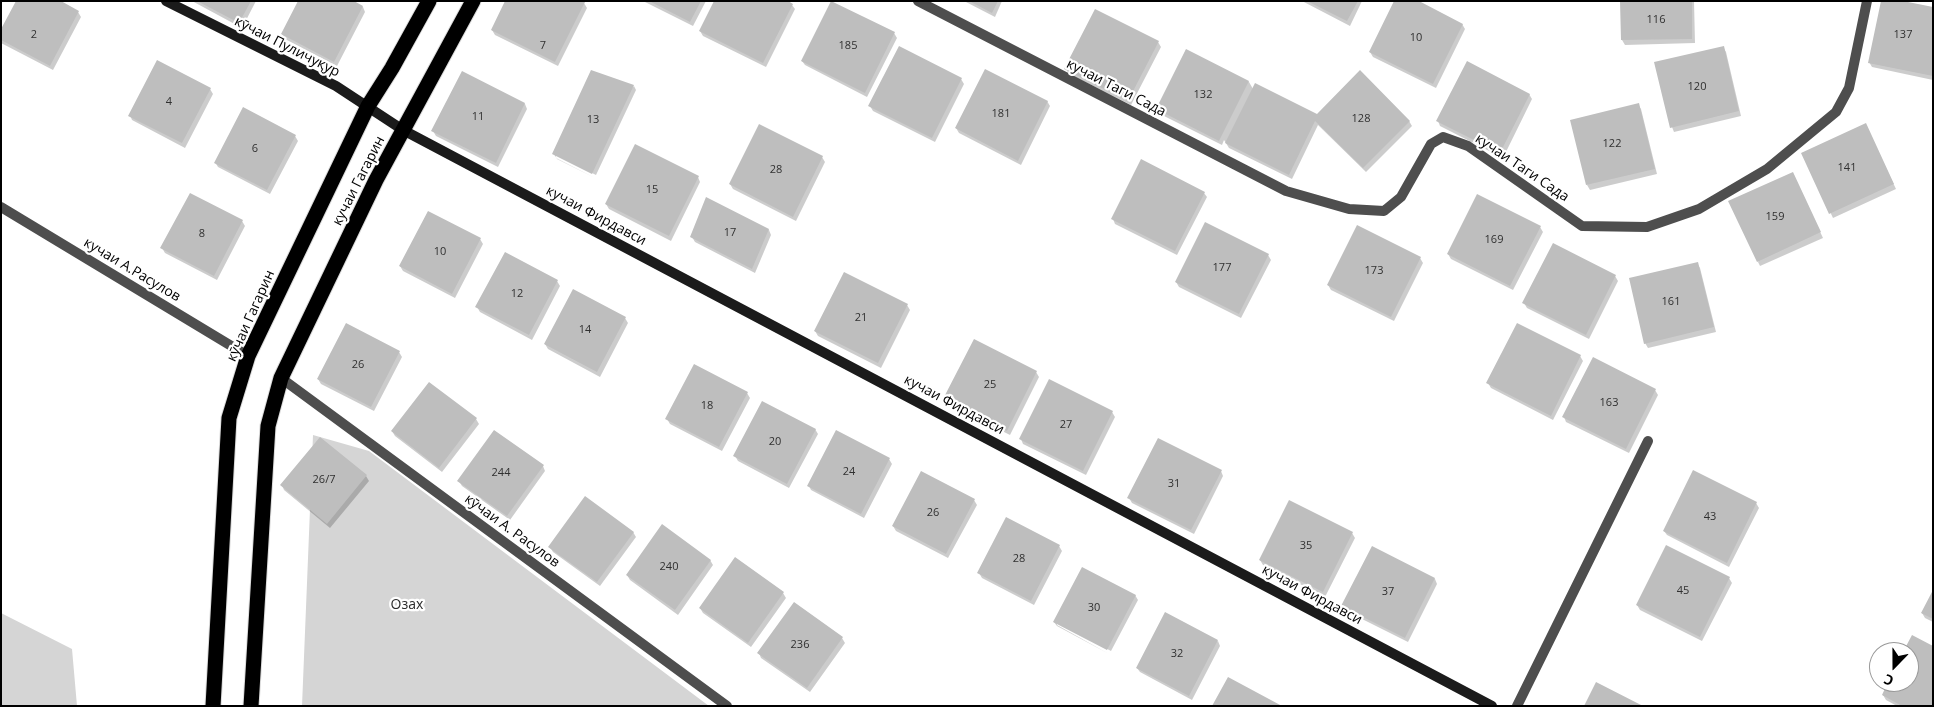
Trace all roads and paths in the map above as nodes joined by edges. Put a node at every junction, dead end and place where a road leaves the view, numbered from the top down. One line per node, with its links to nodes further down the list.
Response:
1 (166, 1): 6 (street, кӯчаи Пуличуқур)
2 (429, 1): 6 (highway, кӯчаи Гагарин)
3 (473, 1): 7 (highway, кучаи Гагарин)
4 (918, 1): 5 (street, кучаи Таги Сада)
5 (1867, 1)
6 (368, 106): 7 (street, кӯчаи Пуличуқур); 9 (highway, кӯчаи Гагарин)
7 (402, 130): 10 (highway, кучаи Гагарин); 15 (street, кучаи Фирдавси)
8 (1, 207): 9 (street, кучаи А.Расулов)
9 (248, 356): 12 (highway, кӯчаи Гагарин)
10 (281, 378): 13 (highway); 14 (street, кӯчаи А. Расулов)
11 (1648, 441): 16 (street)
12 (213, 706)
13 (251, 706)
14 (727, 706)
15 (1492, 706)
16 (1517, 706)

